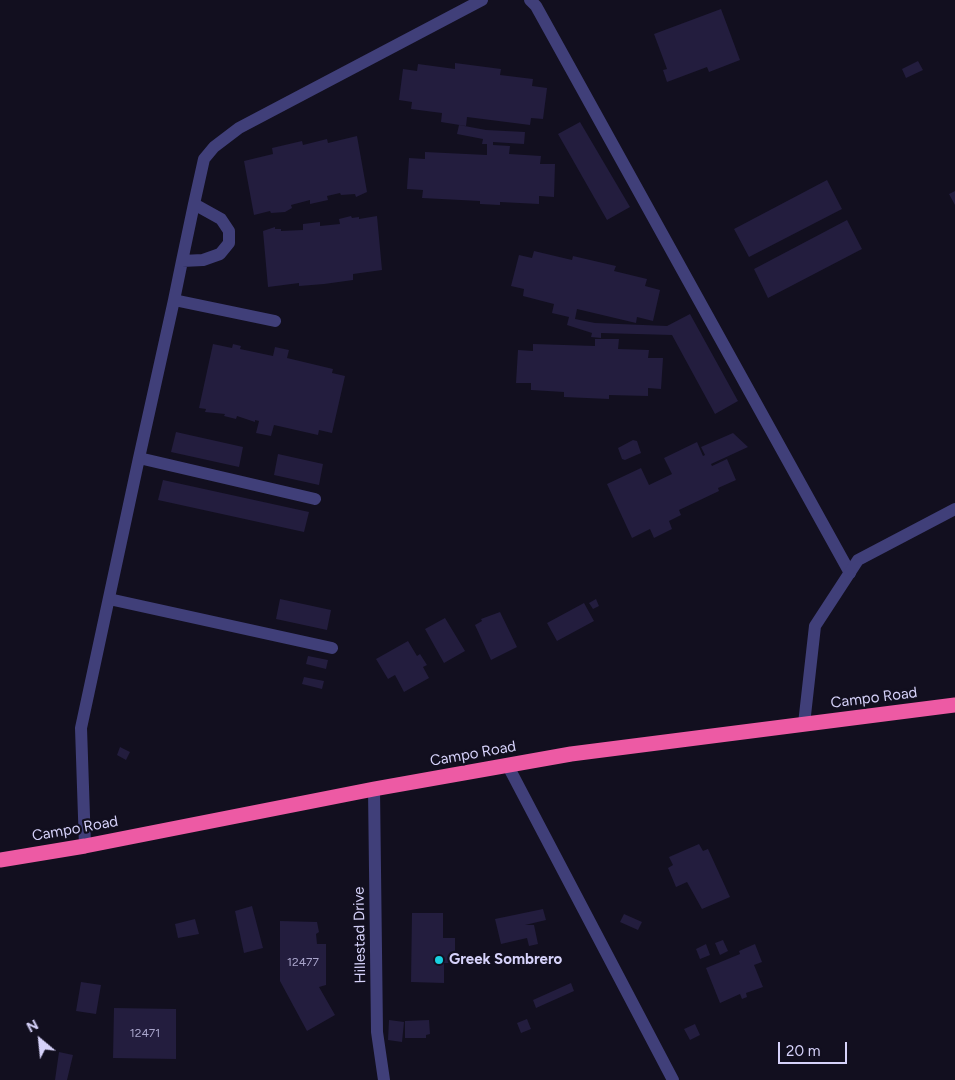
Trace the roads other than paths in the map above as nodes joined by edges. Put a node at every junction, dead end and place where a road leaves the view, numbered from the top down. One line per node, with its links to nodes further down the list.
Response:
1 (482, 0): 3 (street)
2 (530, 0): 10 (street)
3 (194, 204): 4 (street); 4 (street)
4 (182, 261): 5 (street)
5 (174, 300): 6 (street); 7 (street)
6 (275, 321)
7 (139, 458): 8 (street); 11 (street)
8 (315, 499)
9 (955, 509): 10 (street)
10 (850, 573): 14 (street)
11 (109, 599): 12 (street); 17 (street)
12 (332, 648)
13 (955, 705): 14 (highway, Campo Road)
14 (804, 724): 15 (highway, Campo Road)
15 (508, 766): 16 (highway, Campo Road); 20 (street)
16 (374, 789): 17 (highway, Campo Road); 19 (street, Hillestad Drive)
17 (85, 846): 18 (highway, Campo Road)
18 (0, 860)
19 (384, 1080)
20 (673, 1080)

